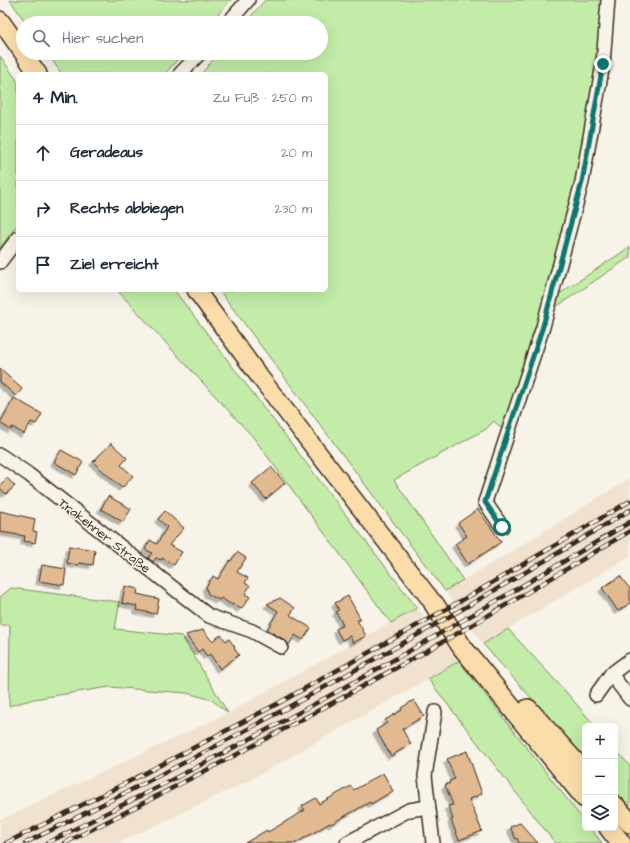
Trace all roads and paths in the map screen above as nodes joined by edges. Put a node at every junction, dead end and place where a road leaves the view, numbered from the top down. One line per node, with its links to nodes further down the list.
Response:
1 (248, 0): 3 (street)
2 (608, 0): 14 (street)
3 (234, 16)
4 (0, 20): 5 (main road)
5 (16, 43)
6 (28, 60): 8 (main road)
7 (193, 60): 9 (street)
8 (37, 72)
9 (182, 72)
10 (16, 241): 11 (street)
11 (0, 262)
12 (197, 292): 15 (main road)
13 (0, 455): 16 (street, Trakehner Straße)
14 (502, 527)
15 (434, 604): 22 (highway); 23 (highway)
16 (281, 647)
17 (630, 660): 18 (street)
18 (611, 674): 19 (street); 20 (street)
19 (596, 695)
20 (630, 699)
21 (435, 712): 24 (street)
22 (582, 770)
23 (583, 795)
24 (428, 807): 28 (street); 29 (street)
25 (618, 809): 26 (highway)
26 (630, 823)
27 (612, 831): 30 (highway)
28 (347, 843)
29 (433, 843)
30 (622, 843)

